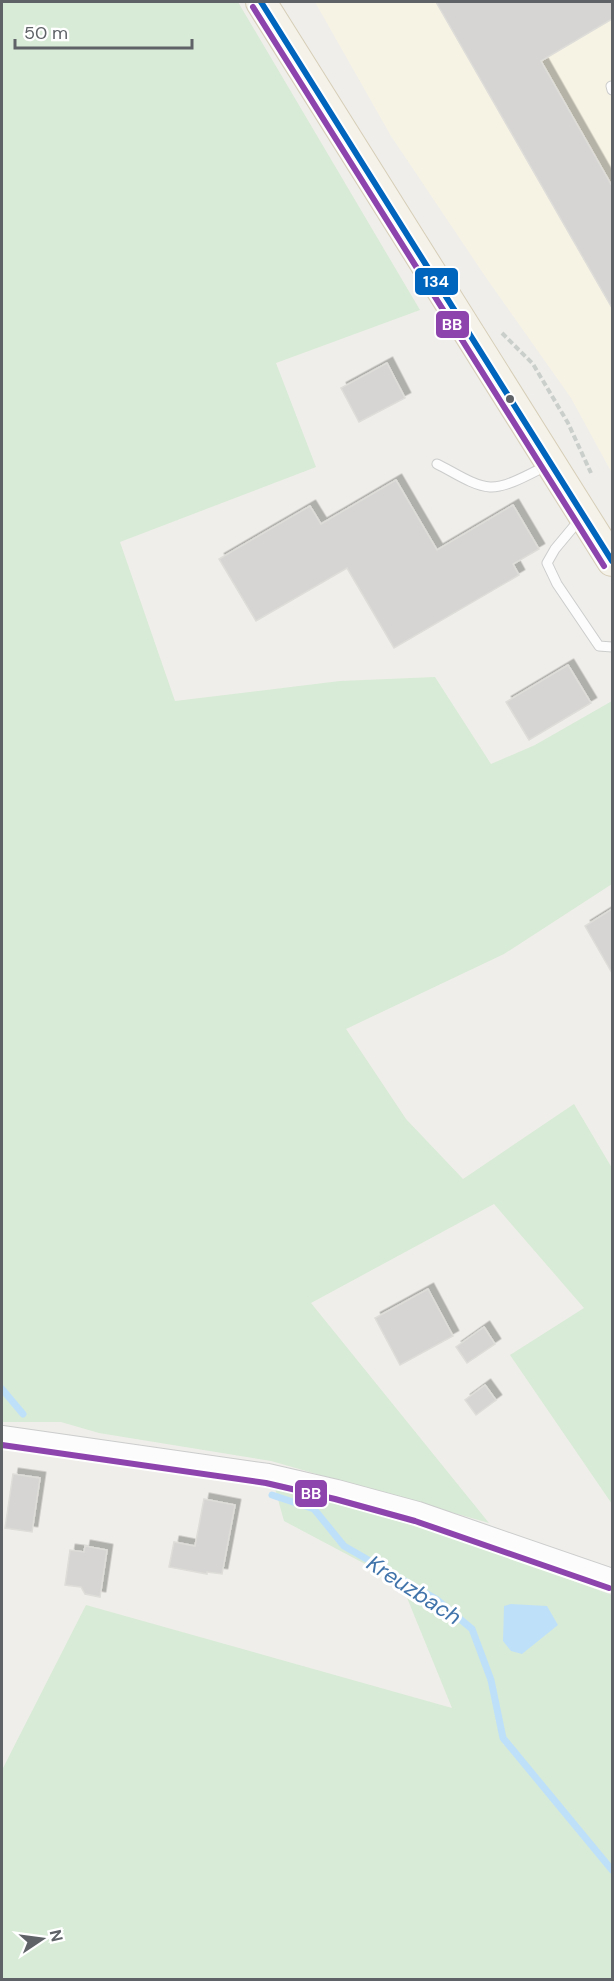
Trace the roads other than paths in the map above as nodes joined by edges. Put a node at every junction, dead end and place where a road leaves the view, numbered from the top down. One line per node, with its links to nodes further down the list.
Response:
1 (261, 2): 3 (main road)
2 (437, 464): 3 (lane)
3 (551, 464): 4 (main road)
4 (583, 515): 5 (main road); 6 (lane)
5 (612, 561)
6 (612, 647)
7 (2, 1436): 8 (street)
8 (612, 1579)

